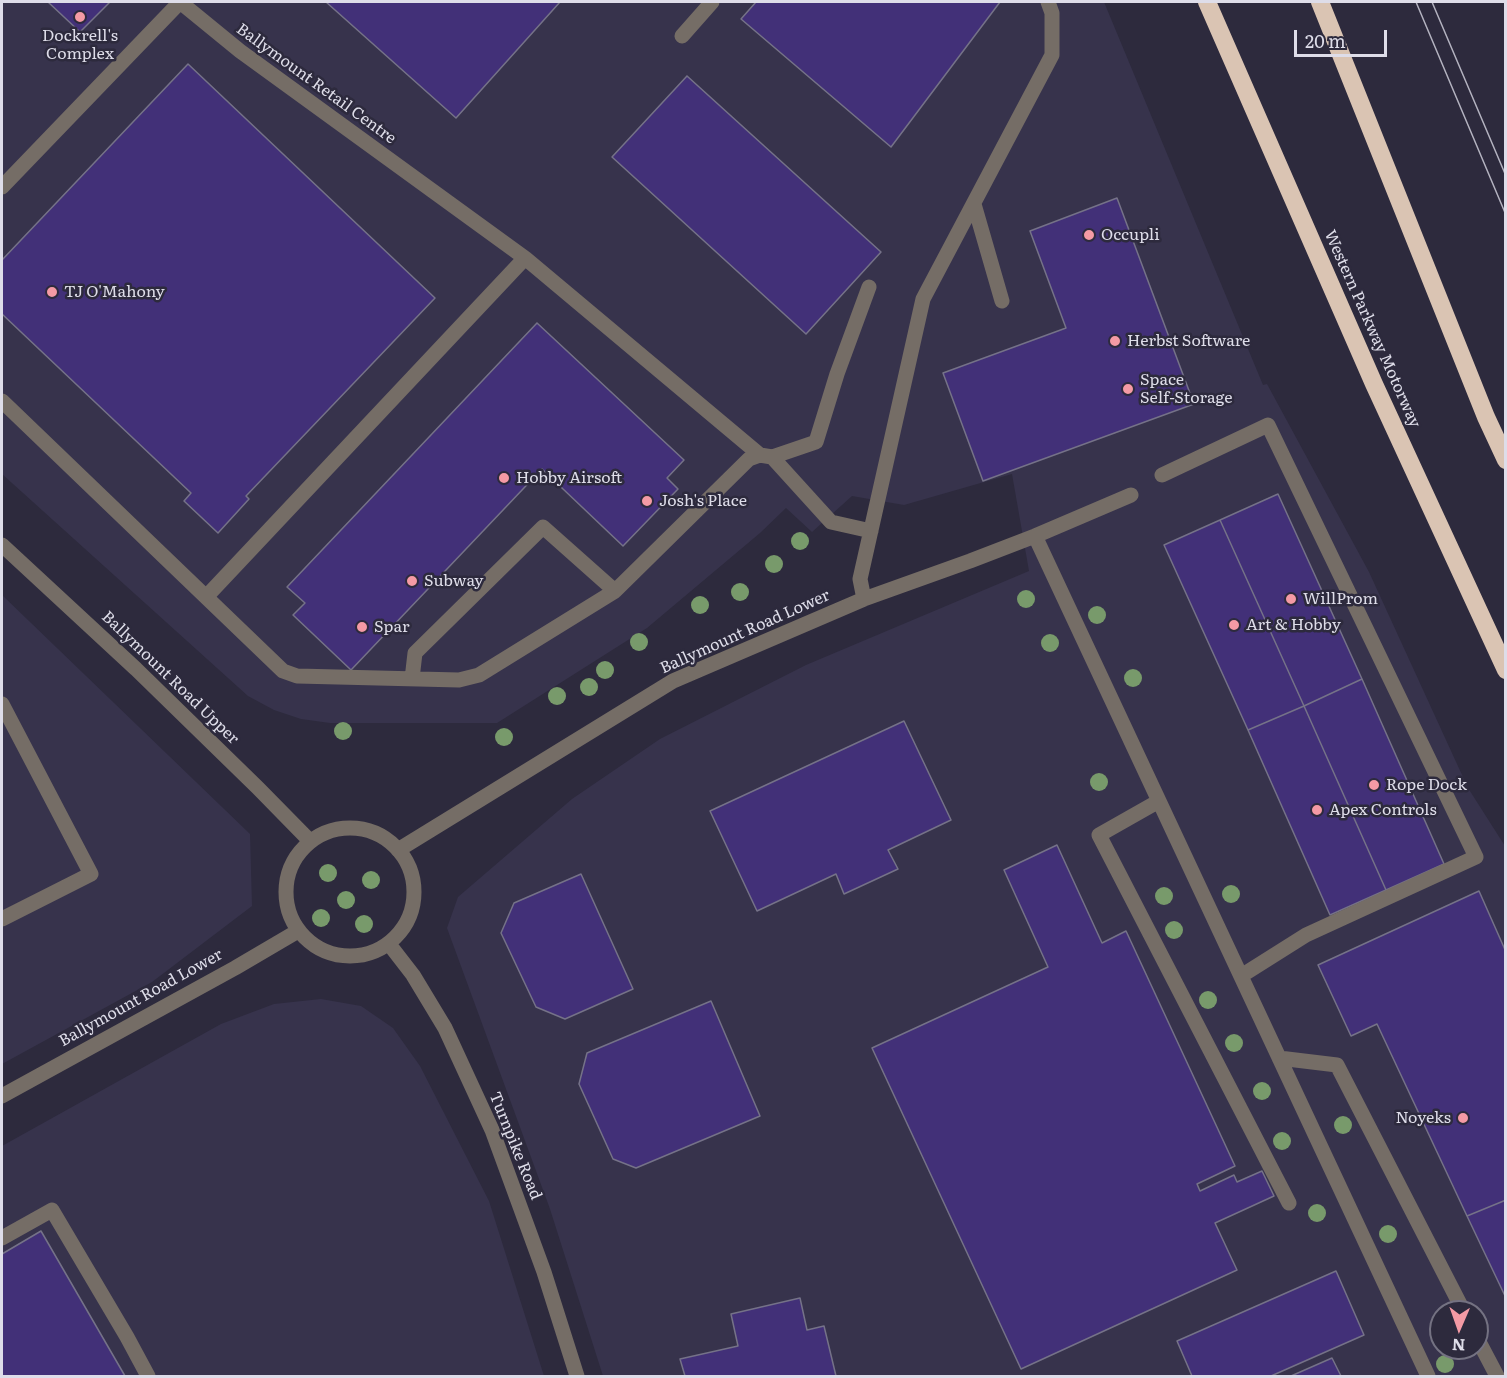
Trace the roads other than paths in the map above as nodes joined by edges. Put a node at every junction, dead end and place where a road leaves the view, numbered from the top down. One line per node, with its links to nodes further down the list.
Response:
1 (712, 2): 5 (street)
2 (1048, 2): 7 (street)
3 (1207, 2): 22 (highway, Western Parkway Motorway)
4 (1320, 2): 13 (highway)
5 (682, 36)
6 (2, 187): 8 (street, Ballymount Retail Centre)
7 (974, 204): 10 (street); 16 (street)
8 (525, 258): 12 (street, Ballymount Retail Centre); 20 (street)
9 (869, 287): 12 (street)
10 (1002, 301)
11 (2, 401): 20 (street)
12 (766, 456): 16 (street, Ballymount Retail Centre); 19 (street)
13 (1506, 460)
14 (1162, 475): 31 (street)
15 (1131, 495): 17 (street, Ballymount Road Lower)
16 (871, 531): 21 (street)
17 (1035, 536): 21 (street, Ballymount Road Lower); 25 (street)
18 (2, 545): 26 (street, Ballymount Road Upper)
19 (615, 591): 23 (street); 23 (street)
20 (206, 597): 23 (street)
21 (864, 599): 27 (street, Ballymount Road Lower)
22 (1506, 670)
23 (412, 679)
24 (2, 704): 28 (street)
25 (1159, 801): 31 (street); 34 (street)
26 (310, 842): 27 (street); 29 (street)
27 (398, 850): 30 (street)
28 (2, 919)
29 (298, 931): 30 (street); 33 (street, Ballymount Road Lower)
30 (389, 944): 40 (street, Turnpike Road)
31 (1241, 976): 32 (street)
32 (1279, 1058): 36 (street); 38 (street)
33 (2, 1096)
34 (1289, 1203)
35 (2, 1238): 39 (street)
36 (1458, 1300)
37 (1488, 1360): 41 (street)
38 (1425, 1374)
39 (148, 1377)
40 (577, 1377)
41 (1497, 1377)

